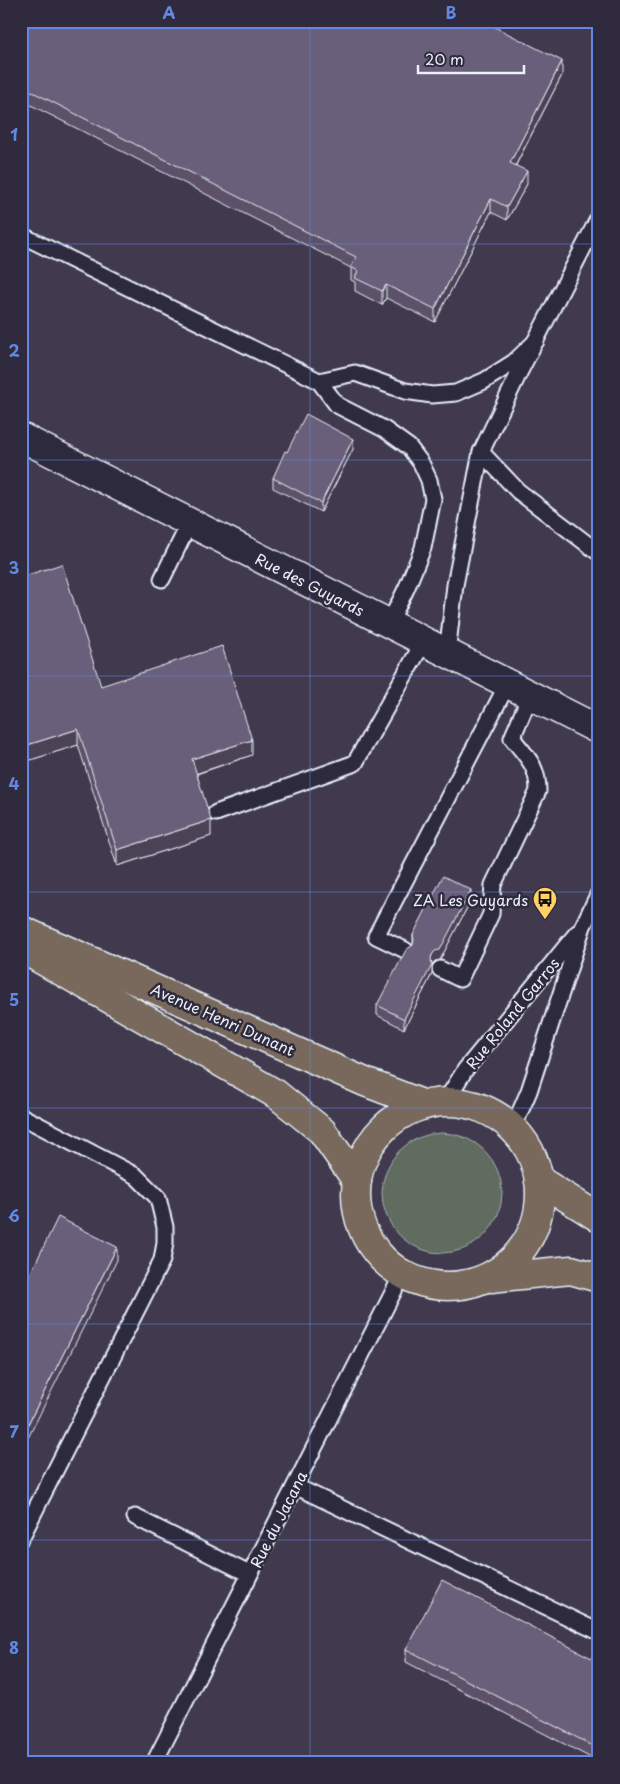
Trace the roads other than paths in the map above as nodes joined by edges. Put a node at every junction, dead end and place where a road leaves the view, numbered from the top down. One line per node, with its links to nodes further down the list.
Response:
1 (599, 217): 3 (lane)
2 (21, 235): 4 (lane)
3 (536, 341): 4 (lane); 6 (lane)
4 (319, 381): 10 (lane)
5 (21, 437): 7 (street, Rue des Guyards)
6 (481, 452): 8 (lane); 12 (lane)
7 (190, 522): 9 (lane); 10 (street, Rue des Guyards)
8 (599, 553)
9 (162, 578)
10 (389, 624): 11 (street, Rue des Guyards)
11 (424, 641): 12 (street, Rue des Guyards); 15 (lane)
12 (447, 654): 13 (street, Rue des Guyards)
13 (519, 690): 14 (street, Rue des Guyards); 20 (lane); 21 (lane)
14 (599, 730)
15 (216, 813)
16 (599, 893): 17 (lane, Rue Roland Garros)
17 (582, 926): 22 (lane, Rue Roland Garros); 24 (lane, Rue Roland Garros)
18 (21, 930): 22 (main road, Avenue Henri Dunant)
19 (21, 948): 26 (main road, Avenue Henri Dunant)
20 (404, 950)
21 (440, 969)
22 (435, 1103): 24 (main road); 26 (main road)
23 (21, 1116): 33 (lane)
24 (513, 1128): 25 (main road)
25 (540, 1180): 27 (main road); 29 (main road)
26 (357, 1182): 28 (main road)
27 (599, 1218)
28 (402, 1275): 29 (main road); 31 (lane, Rue du Jacana)
29 (490, 1278): 30 (main road)
30 (599, 1278)
31 (295, 1486): 34 (lane, Rue du Jacana); 35 (lane)
32 (135, 1517): 34 (lane)
33 (21, 1538)
34 (249, 1574): 36 (lane, Rue du Jacana)
35 (599, 1632)
36 (154, 1763)

